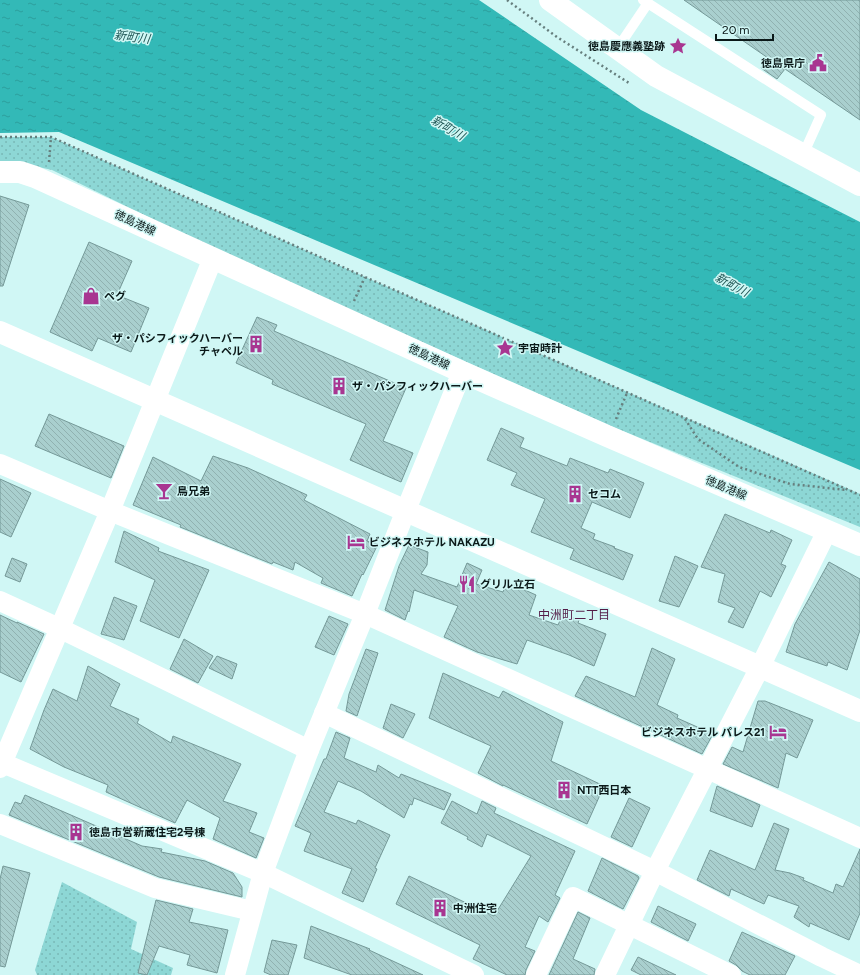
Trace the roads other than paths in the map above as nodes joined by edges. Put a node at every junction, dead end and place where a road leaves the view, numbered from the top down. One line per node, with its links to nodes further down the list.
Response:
1 (550, 0): 3 (street)
2 (646, 2): 3 (lane); 4 (lane)
3 (617, 49): 4 (street)
4 (803, 154): 6 (street)
5 (0, 172): 7 (street, 徳島港線)
6 (860, 185)
7 (213, 258): 9 (street, 徳島港線); 10 (street)
8 (0, 332): 10 (street)
9 (462, 372): 12 (street); 14 (street, 徳島港線)
10 (155, 400): 12 (street); 13 (street)
11 (0, 464): 13 (street)
12 (406, 510): 17 (street); 19 (street)
13 (110, 511): 17 (street); 18 (street)
14 (827, 531): 15 (street, 徳島港線); 19 (street)
15 (860, 545)
16 (0, 600): 18 (street)
17 (365, 614): 21 (street); 24 (street)
18 (59, 628): 22 (street); 23 (street)
19 (760, 667): 20 (street); 24 (street)
20 (860, 711)
21 (324, 714): 22 (street); 27 (street)
22 (309, 750): 28 (street)
23 (0, 764): 28 (street)
24 (708, 769): 26 (street); 27 (street)
25 (0, 824): 29 (street)
26 (860, 838)
27 (655, 871): 30 (street); 36 (street)
28 (263, 873): 29 (street); 32 (street)
29 (252, 911): 31 (street)
30 (629, 924): 33 (street); 34 (street); 35 (street)
31 (235, 975)
32 (474, 975)
33 (536, 975)
34 (605, 975)
35 (731, 975)
36 (860, 975)

